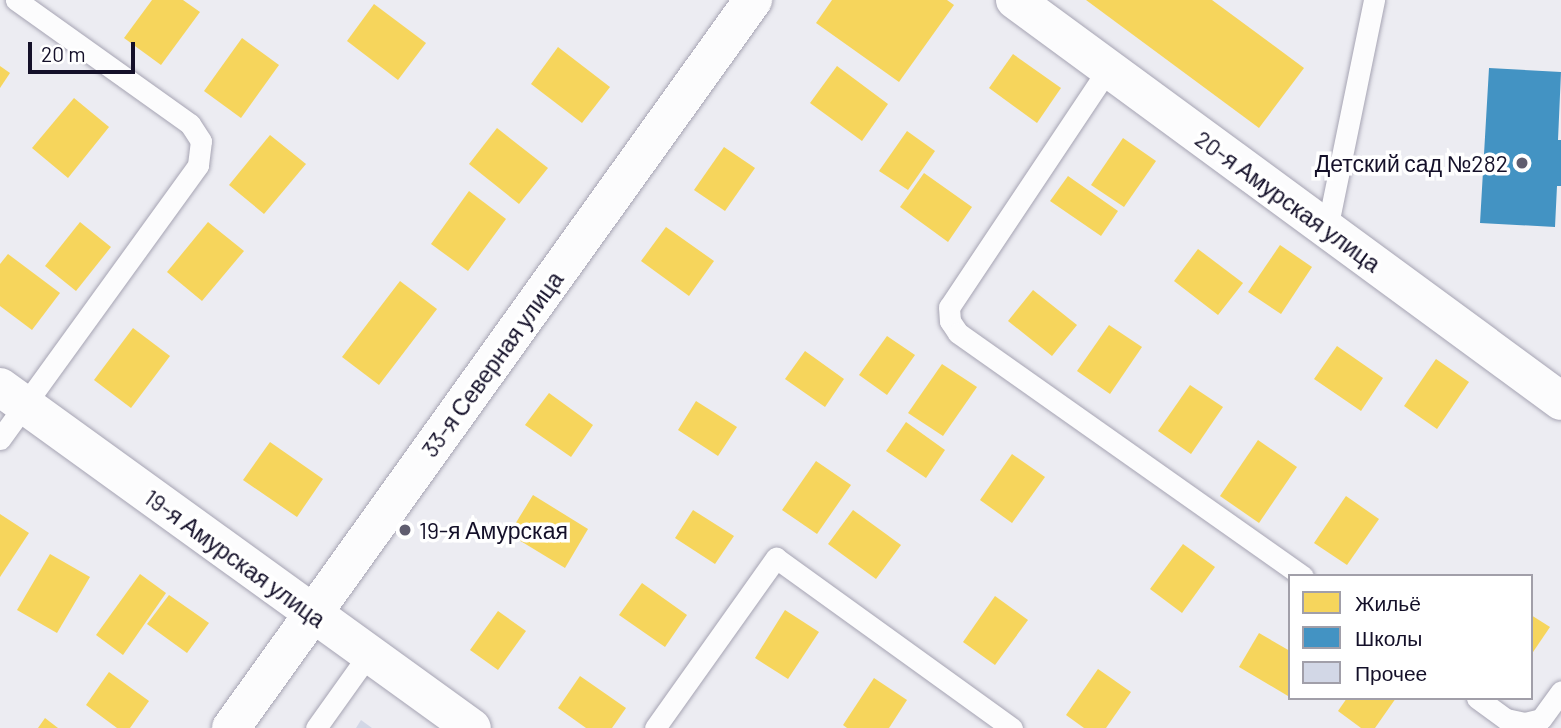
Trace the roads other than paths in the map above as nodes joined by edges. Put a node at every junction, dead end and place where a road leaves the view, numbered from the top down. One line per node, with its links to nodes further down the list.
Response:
1 (16, 0): 7 (lane)
2 (753, 0): 11 (street, 33-я Северная улица)
3 (1015, 0): 5 (street, 20-я Амурская улица)
4 (1374, 0): 6 (lane)
5 (1108, 69): 6 (street, 20-я Амурская улица); 10 (lane)
6 (1327, 229): 8 (street, 20-я Амурская улица)
7 (12, 396): 9 (lane); 11 (street, 19-я Амурская улица)
8 (1561, 401)
9 (0, 439)
10 (1300, 574)
11 (313, 615): 12 (street, 19-я Амурская улица); 15 (street, 33-я Северная улица)
12 (368, 655): 16 (lane); 17 (street, 19-я Амурская улица)
13 (1561, 691): 14 (lane)
14 (1480, 700)
15 (231, 728)
16 (316, 728)
17 (472, 728)
18 (655, 728): 19 (lane)
19 (1012, 728)

